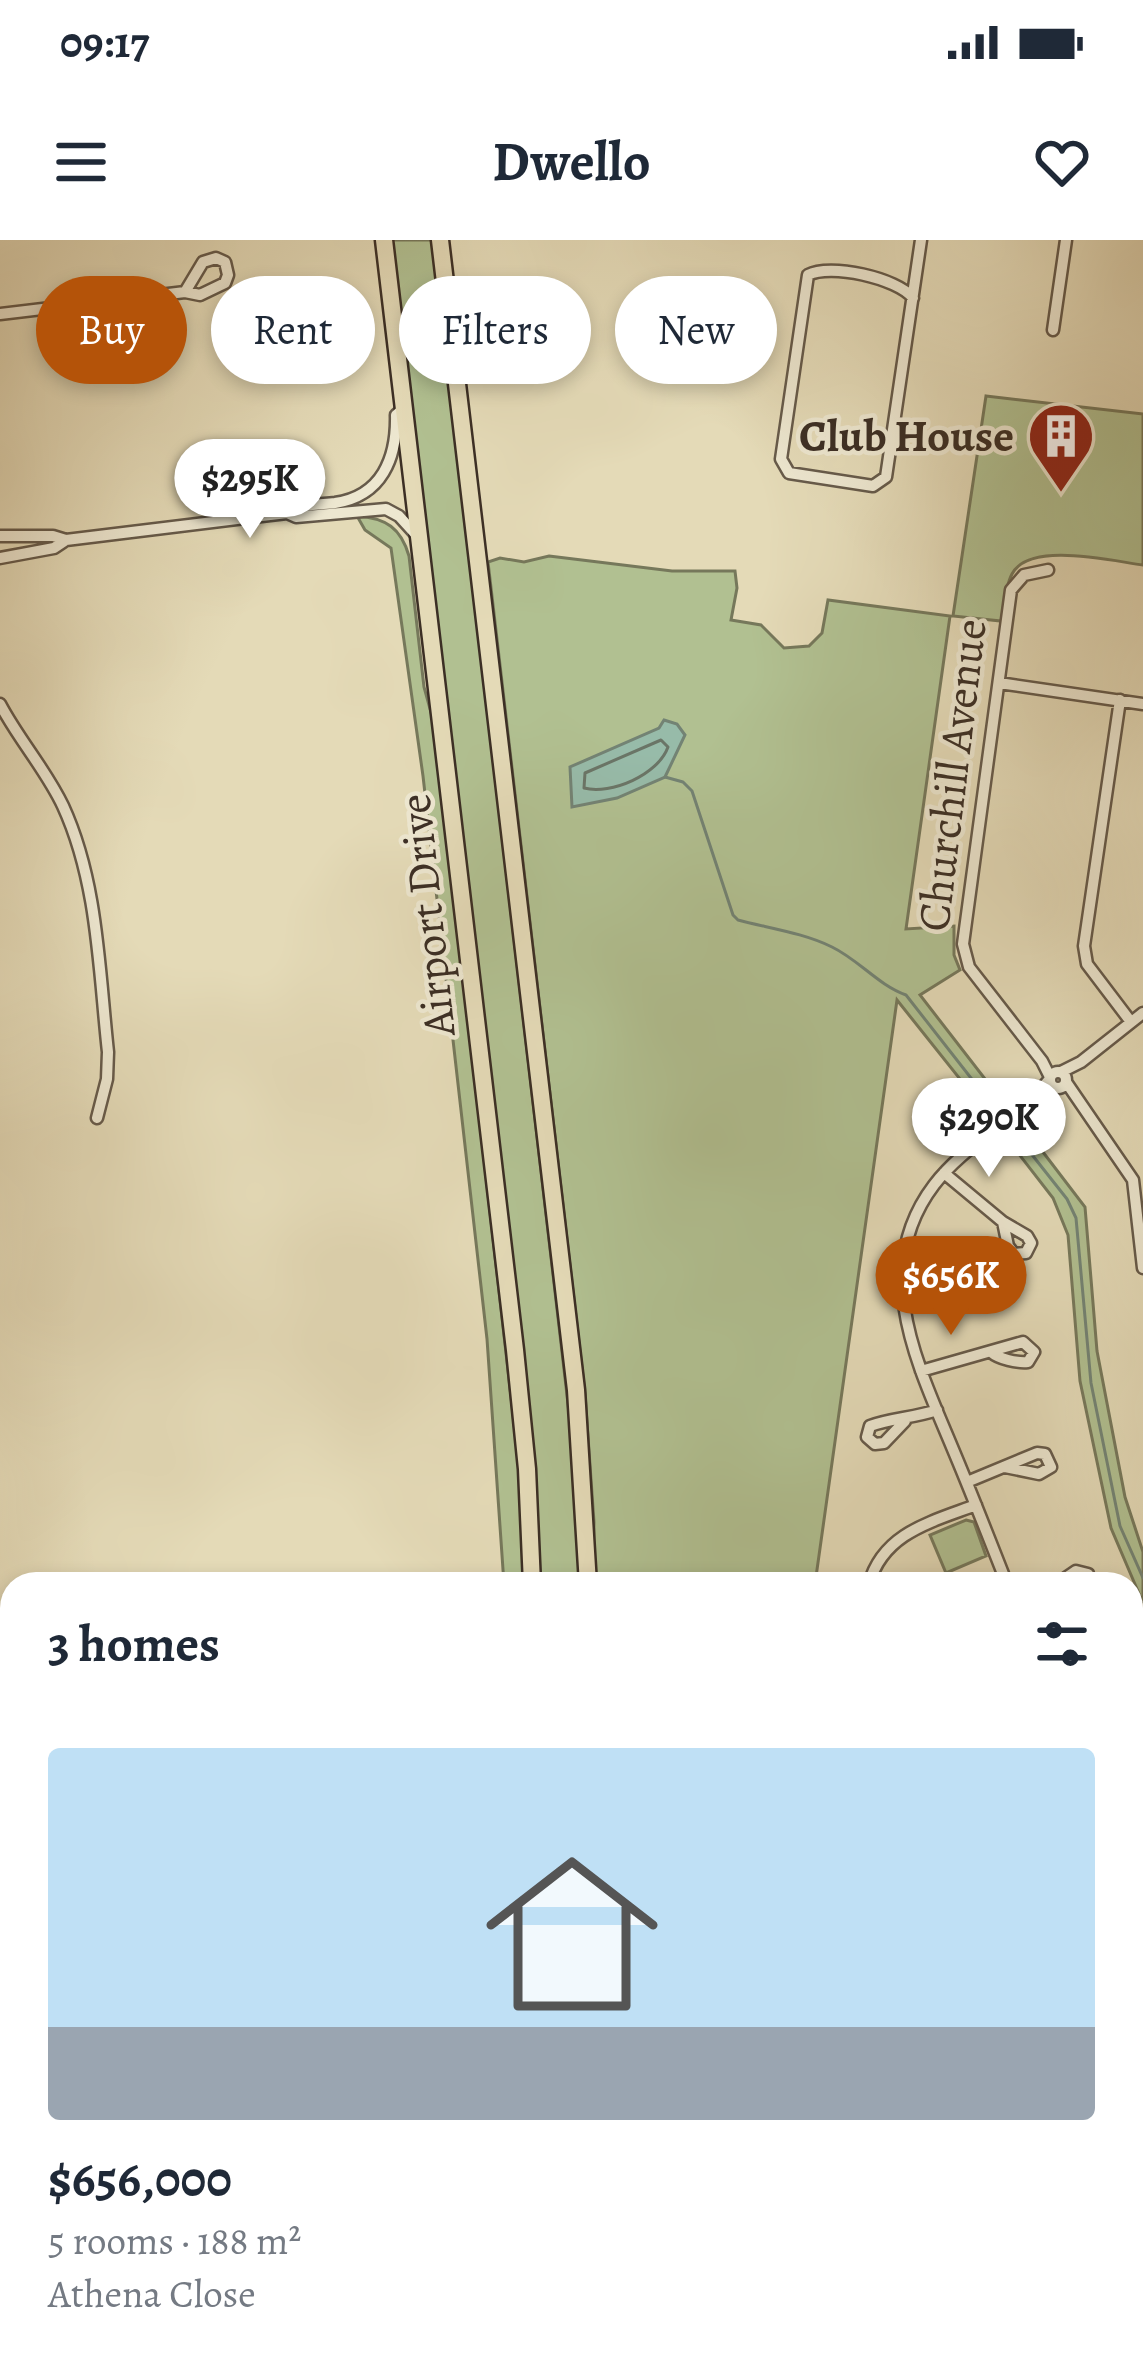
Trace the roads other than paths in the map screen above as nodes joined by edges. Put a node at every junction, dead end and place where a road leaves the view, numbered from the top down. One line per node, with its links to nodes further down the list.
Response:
1 (384, 240): 11 (main road, Airport Drive)
2 (440, 240): 39 (main road, Airport Drive)
3 (921, 240): 5 (street)
4 (1066, 240): 10 (street)
5 (917, 266): 6 (street); 7 (street)
6 (886, 279): 7 (street); 7 (street)
7 (913, 298)
8 (36, 310): 9 (street)
9 (0, 314)
10 (1053, 330)
11 (403, 409): 12 (street); 14 (main road, Airport Drive)
12 (287, 513): 14 (street); 15 (street)
13 (0, 536): 15 (street)
14 (418, 538): 38 (main road, Airport Drive)
15 (65, 540): 16 (street)
16 (0, 558)
17 (1048, 570): 18 (street, Churchill Avenue)
18 (999, 683): 19 (street); 24 (street, Churchill Avenue)
19 (1120, 700): 21 (street); 23 (street)
20 (0, 704): 26 (street)
21 (1143, 704)
22 (1143, 1013): 23 (street)
23 (1131, 1022): 24 (street)
24 (1058, 1080): 27 (street); 30 (street, Churchill Avenue)
25 (930, 1112): 27 (street)
26 (97, 1118)
27 (962, 1154): 28 (street)
28 (944, 1173): 29 (street); 32 (street)
29 (1004, 1222)
30 (1143, 1268)
31 (991, 1352): 32 (street)
32 (921, 1370): 33 (street)
33 (937, 1410): 34 (street); 36 (street)
34 (905, 1421)
35 (1005, 1467): 36 (street)
36 (967, 1482): 37 (street)
37 (976, 1505): 40 (street); 41 (street)
38 (531, 1572)
39 (587, 1572)
40 (874, 1572)
41 (1002, 1572)

